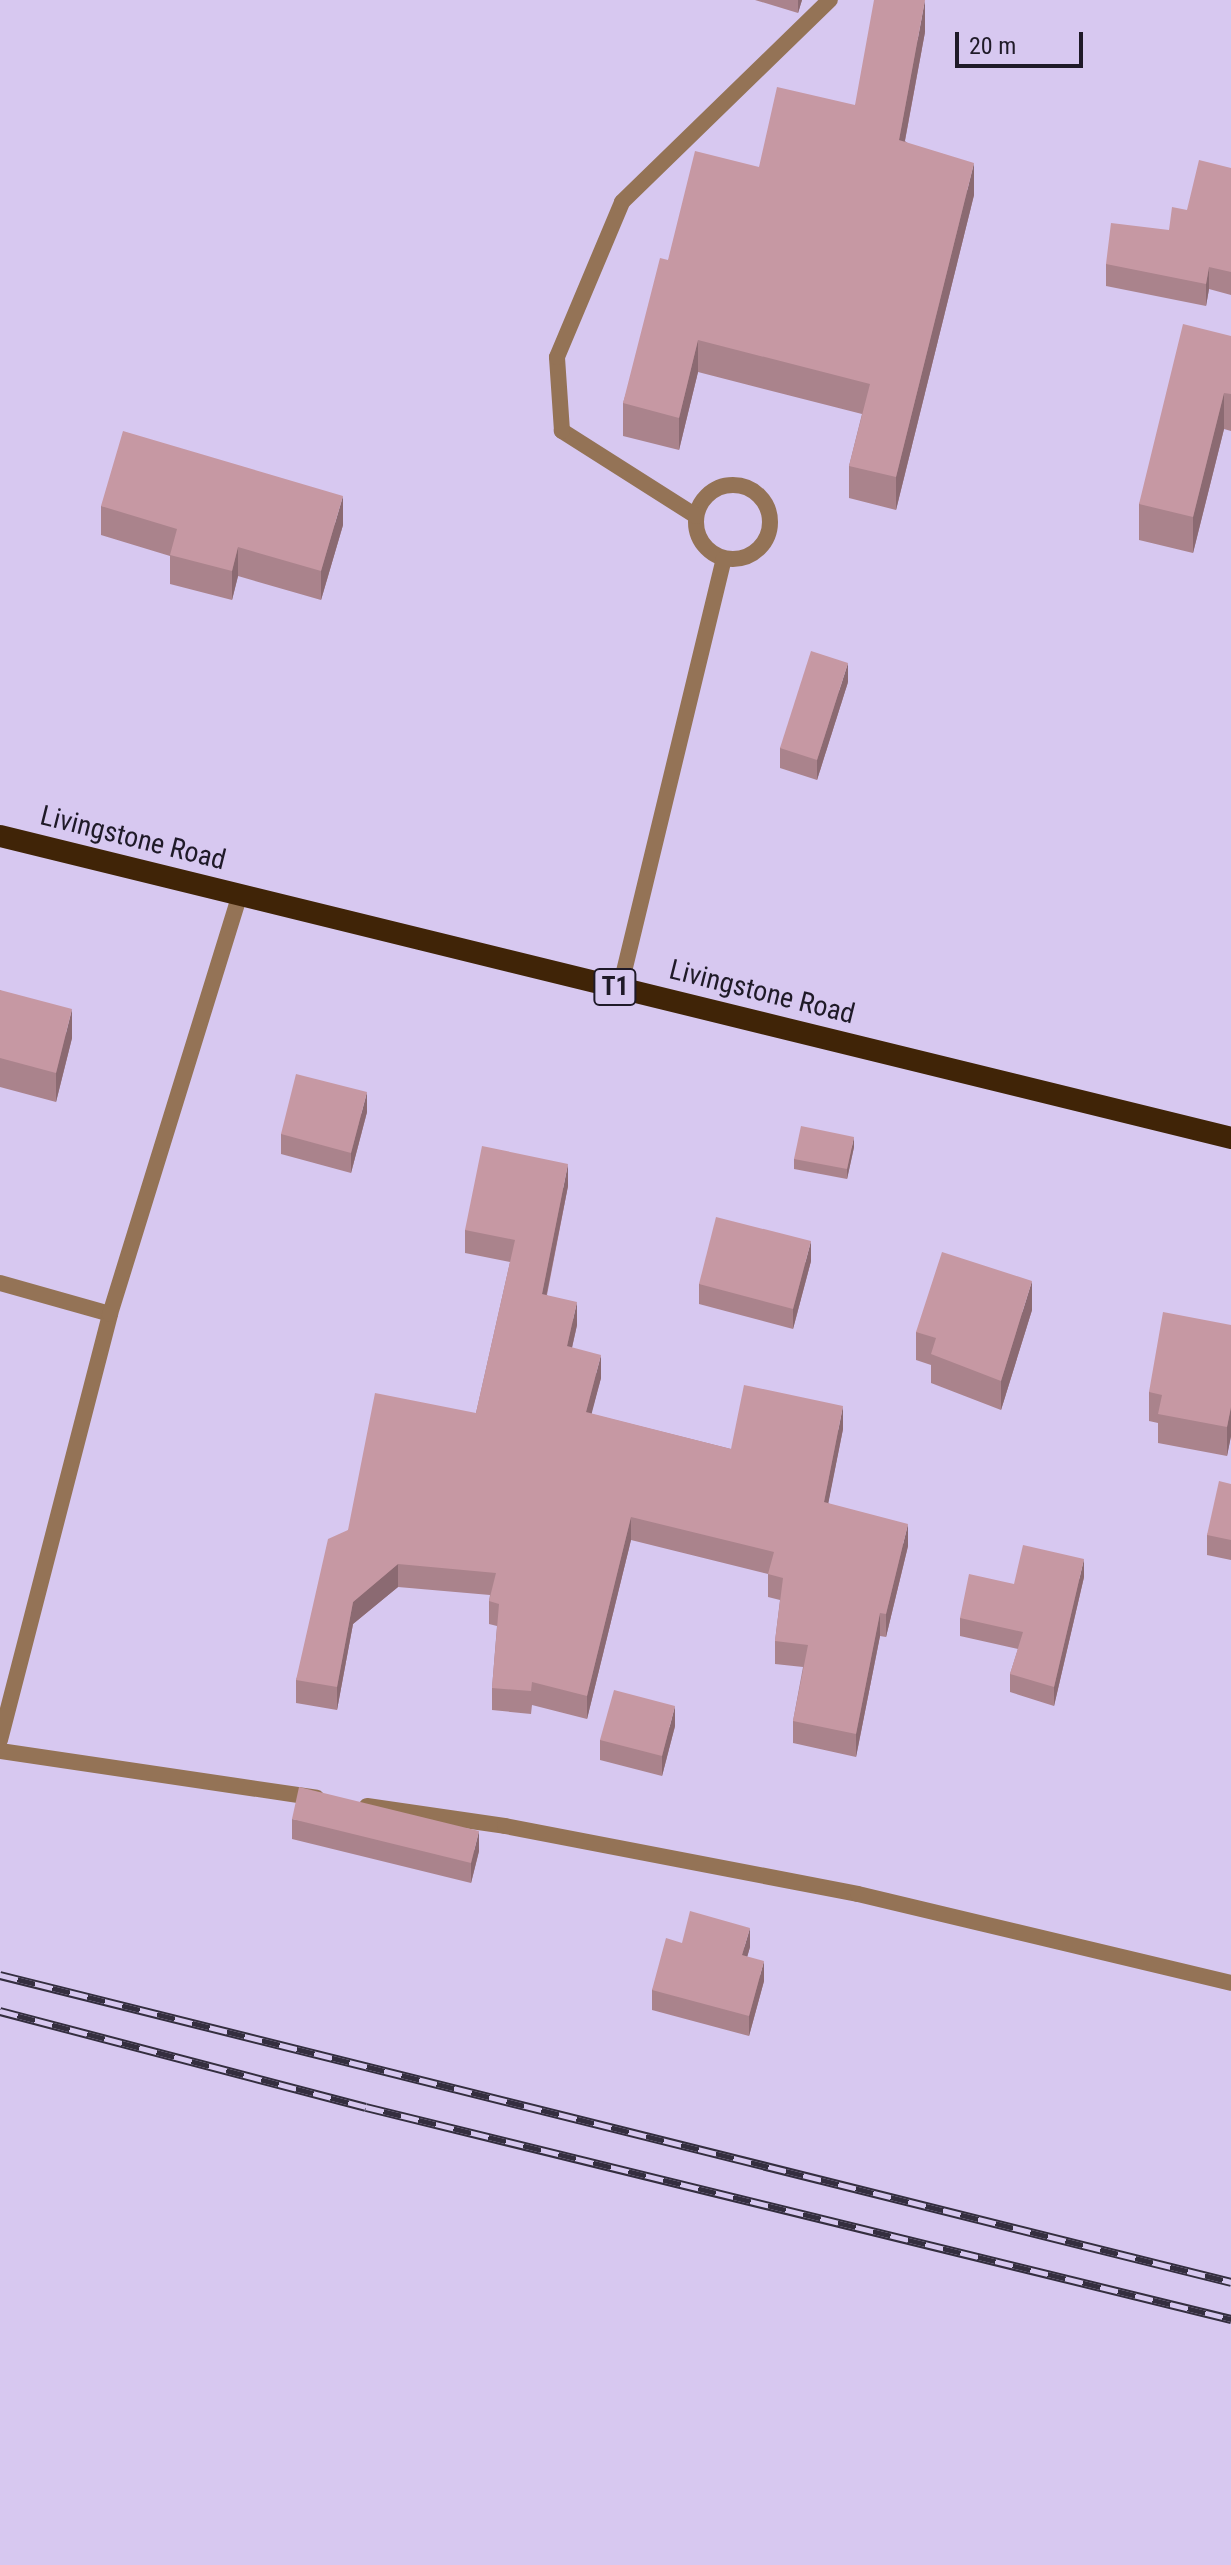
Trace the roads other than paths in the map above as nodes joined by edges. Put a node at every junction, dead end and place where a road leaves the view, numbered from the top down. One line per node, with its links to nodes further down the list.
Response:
1 (830, 0): 2 (street)
2 (696, 516): 3 (street); 3 (street)
3 (724, 559): 6 (street)
4 (0, 836): 5 (highway, Livingstone Road / T1)
5 (240, 895): 6 (highway, Livingstone Road / T1); 9 (street)
6 (620, 988): 7 (highway, Livingstone Road / T1)
7 (1231, 1138)
8 (0, 1283): 9 (street)
9 (110, 1314): 10 (street)
10 (0, 1740)
11 (0, 1751): 12 (street)
12 (1231, 1983)

